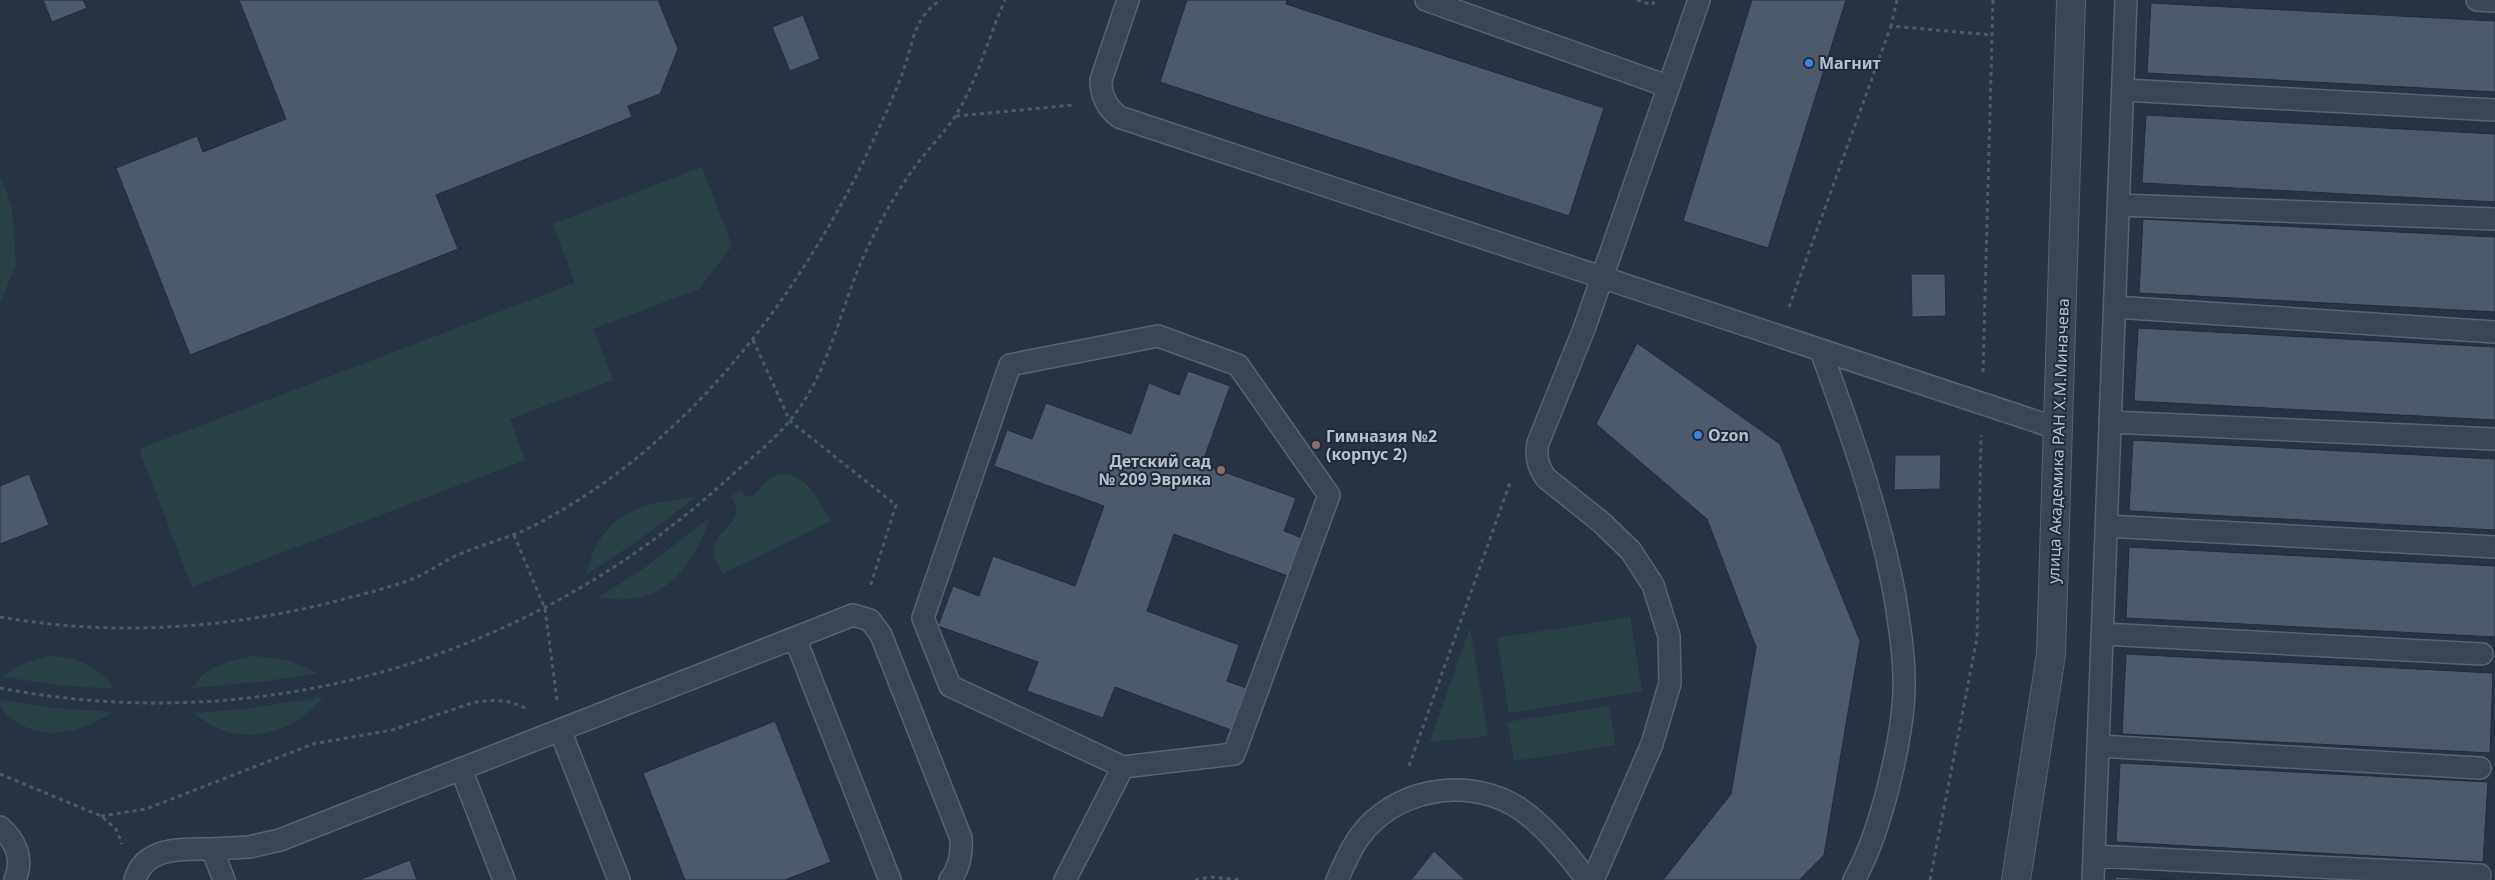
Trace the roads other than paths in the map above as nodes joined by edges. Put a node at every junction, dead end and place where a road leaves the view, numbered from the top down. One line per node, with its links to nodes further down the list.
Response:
1 (1128, 0): 13 (lane)
2 (1426, 0): 8 (lane)
3 (1699, 0): 8 (lane)
4 (2071, 0): 18 (street, улица Академика РАН Х.М.Миначева)
5 (2126, 0): 9 (lane)
6 (2477, 0): 7 (lane)
7 (2495, 1)
8 (1667, 86): 13 (lane)
9 (2123, 90): 10 (lane); 11 (lane)
10 (2495, 110)
11 (2119, 205): 12 (lane); 14 (lane)
12 (2495, 219)
13 (1601, 277): 16 (lane); 44 (lane)
14 (2115, 307): 15 (lane); 17 (lane)
15 (2495, 332)
16 (1821, 351): 18 (lane); 45 (lane)
17 (2110, 422): 19 (lane); 20 (lane)
18 (2059, 429): 46 (street, улица Академика РАН Х.М.Миначева)
19 (2495, 439)
20 (2106, 526): 21 (lane); 22 (lane)
21 (2495, 547)
22 (2103, 634): 24 (lane); 26 (lane)
23 (795, 638): 25 (lane); 39 (lane); 40 (lane)
24 (2482, 654)
25 (560, 730): 29 (lane); 38 (lane)
26 (2098, 746): 28 (lane); 32 (lane)
27 (1123, 767): 27 (lane); 41 (lane)
28 (2480, 768)
29 (461, 769): 31 (lane); 37 (lane)
30 (0, 826): 34 (lane)
31 (212, 849): 35 (lane); 36 (lane)
32 (2094, 856): 33 (lane); 47 (lane)
33 (2480, 875)
34 (15, 880)
35 (135, 880)
36 (224, 880)
37 (504, 880)
38 (619, 880)
39 (890, 880)
40 (950, 880)
41 (1065, 880)
42 (1337, 880): 43 (lane)
43 (1587, 880)
44 (1593, 880)
45 (1854, 880)
46 (2016, 880)
47 (2093, 880)

